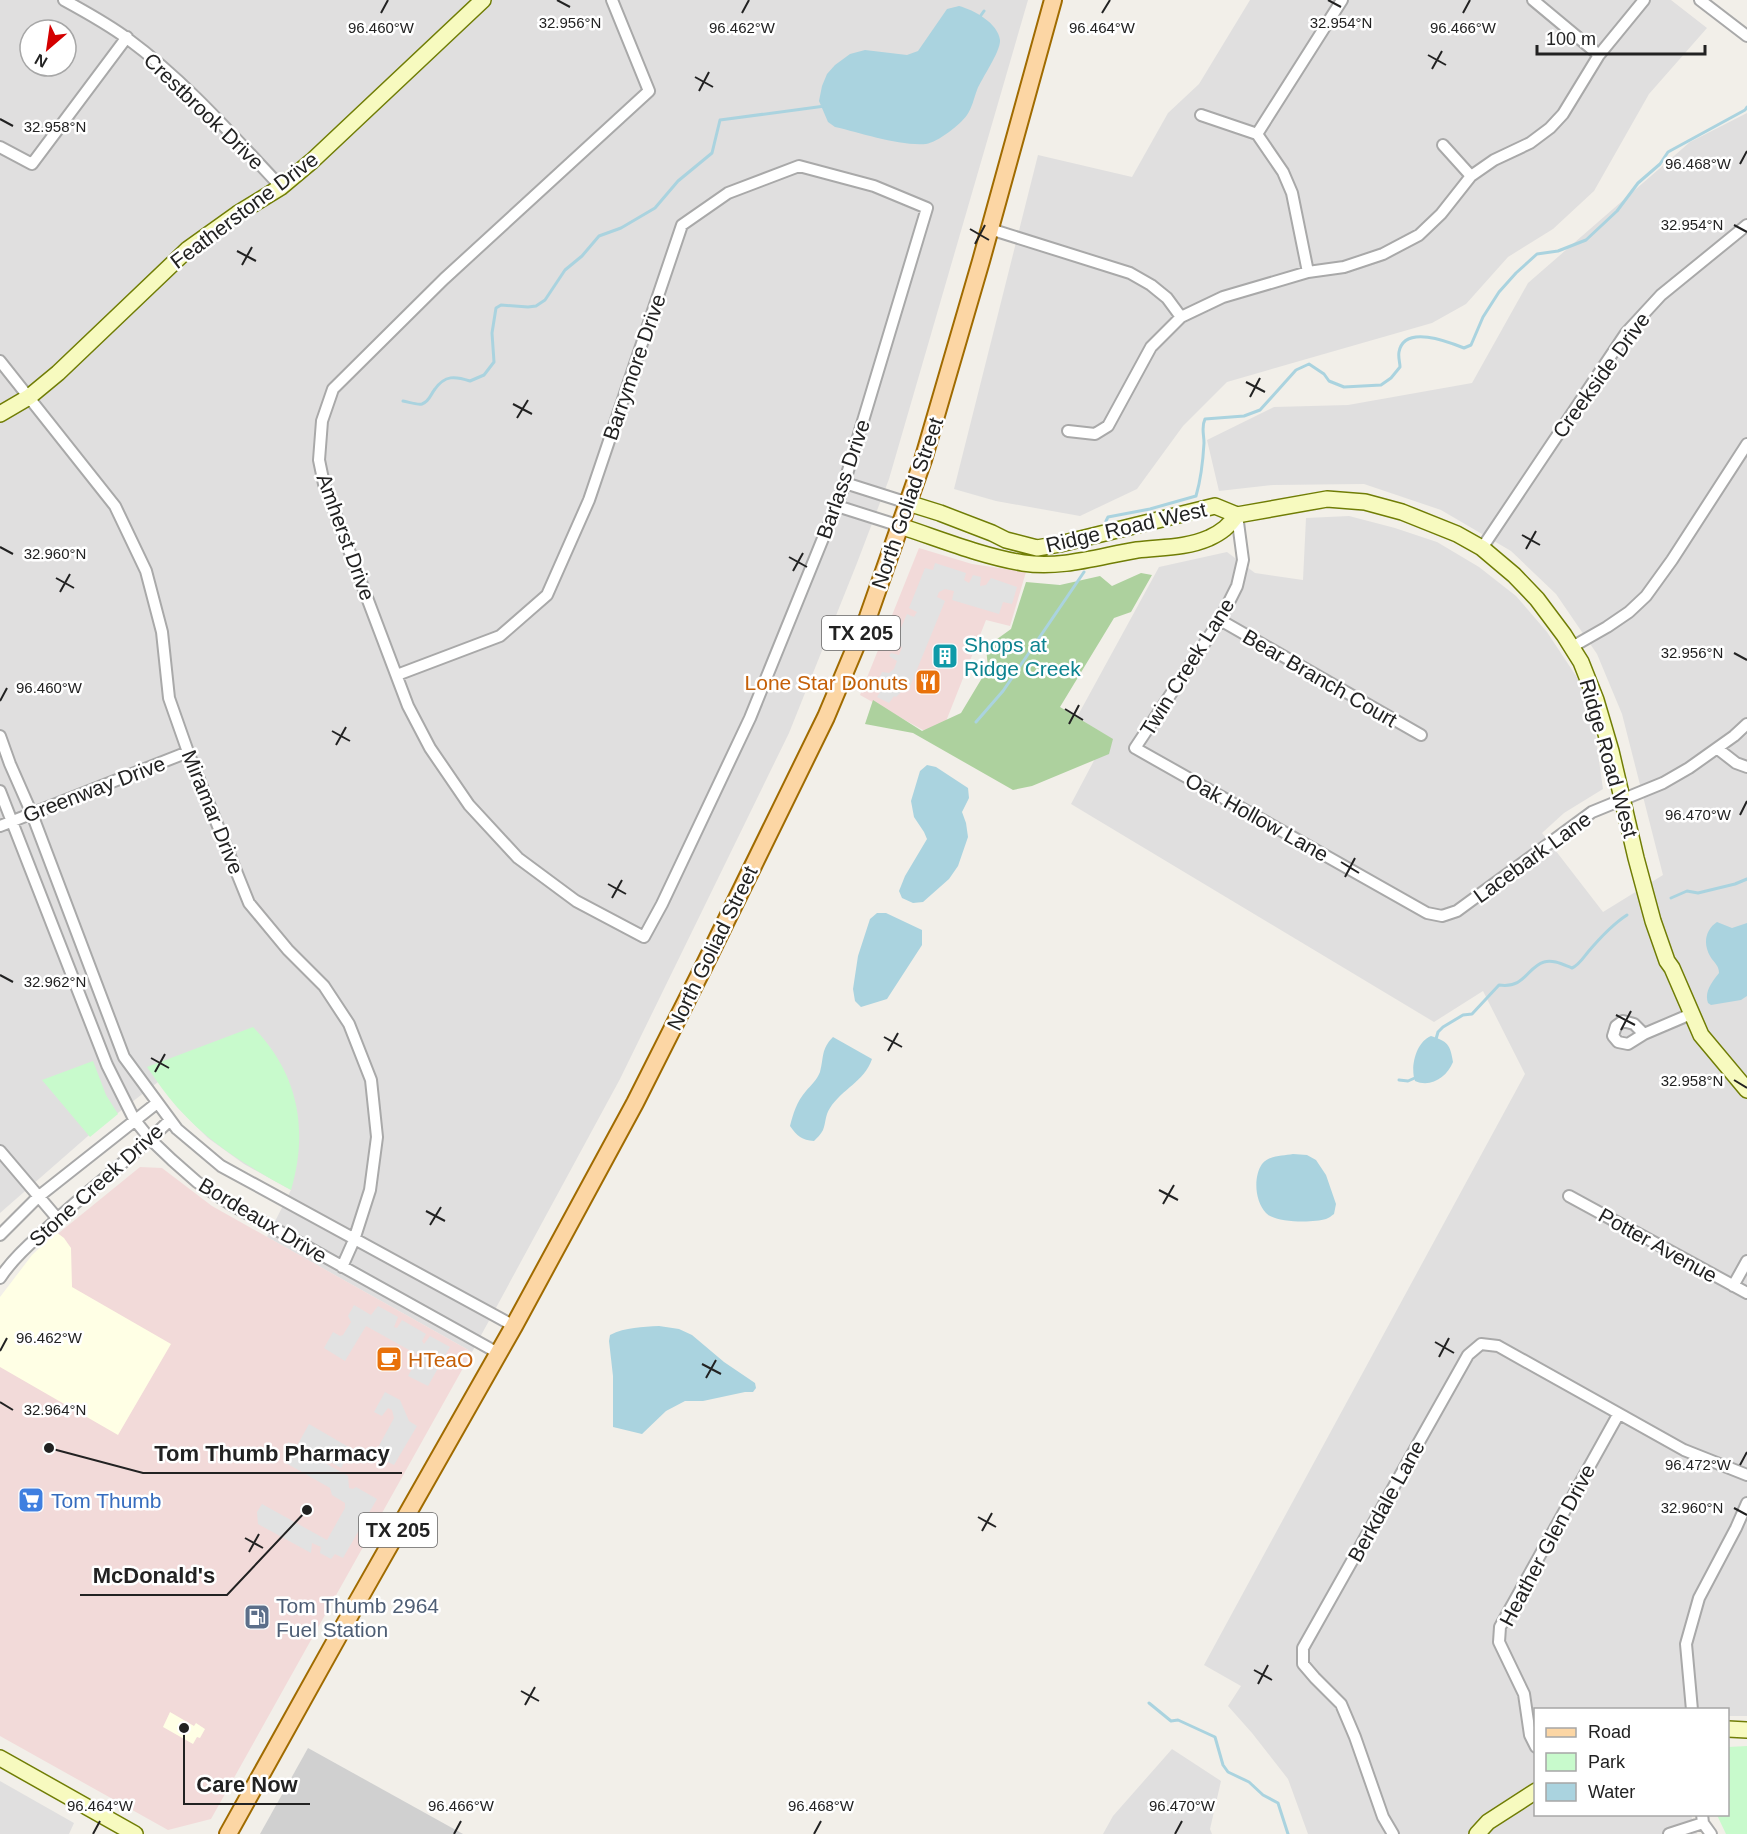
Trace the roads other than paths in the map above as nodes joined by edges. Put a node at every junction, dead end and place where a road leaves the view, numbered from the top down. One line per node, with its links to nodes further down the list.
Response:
1 (64, 0): 10 (street, Crestbrook Drive)
2 (483, 0): 17 (street, Featherstone Drive)
3 (612, 0): 38 (street, Amherst Drive)
4 (1053, 0): 20 (main road, North Goliad Street / TX 205)
5 (1342, 0): 13 (street)
6 (1533, 0): 11 (street)
7 (1644, 0): 11 (street)
8 (1700, 0): 9 (street)
9 (1747, 36)
10 (126, 38): 15 (street); 17 (street, Crestbrook Drive)
11 (1599, 55): 16 (street)
12 (1201, 115): 13 (street)
13 (1257, 134): 21 (street)
14 (1443, 145): 16 (street)
15 (0, 147)
16 (1471, 176): 21 (street)
17 (281, 187): 24 (street, Featherstone Drive)
18 (927, 208): 28 (street, Barlass Drive); 38 (street, Barrymore Drive)
19 (1747, 225): 34 (street, Creekside Drive)
20 (990, 229): 22 (street); 29 (main road, North Goliad Street / TX 205)
21 (1308, 272): 22 (street)
22 (1181, 317): 26 (street)
23 (0, 362): 24 (street, Miramar Drive)
24 (28, 397): 25 (street, Featherstone Drive); 44 (street, Miramar Drive)
25 (0, 414)
26 (1068, 430)
27 (1747, 444): 37 (street)
28 (845, 483): 29 (street, Ridge Road West); 30 (street, Barlass Drive)
29 (908, 503): 32 (main road, North Goliad Street / TX 205); 33 (street, Ridge Road West)
30 (837, 506): 32 (street, Ridge Road West); 52 (street, Barlass Drive)
31 (1237, 515): 33 (street, Ridge Road West); 34 (street, Ridge Road West); 35 (street, Ridge Road West); 36 (street, Twin Creek Lane)
32 (900, 526): 35 (street, Ridge Road West); 73 (main road, North Goliad Street / TX 205)
33 (1006, 540): 35 (street)
34 (1482, 548): 37 (street, Ridge Road West)
35 (1003, 558)
36 (1220, 620): 40 (street, Bear Branch Court); 42 (street, Twin Creek Lane)
37 (1572, 647): 47 (street, Ridge Road West)
38 (397, 675): 52 (street, Amherst Drive)
39 (1747, 724): 43 (street, Lacebark Lane)
40 (1421, 735)
41 (0, 736): 48 (street, Bordeaux Drive)
42 (1135, 748): 51 (street, Oak Hollow Lane)
43 (1718, 749): 45 (street); 47 (street, Lacebark Lane)
44 (188, 752): 48 (street, Greenway Drive); 67 (street, Miramar Drive)
45 (1747, 767)
46 (0, 791): 49 (street, Bordeaux Drive)
47 (1623, 800): 51 (street, Lacebark Lane); 55 (street, Ridge Road West)
48 (32, 814): 49 (street, Greenway Drive); 53 (street, Bordeaux Drive)
49 (13, 821): 50 (street, Greenway Drive); 54 (street, Bordeaux Drive)
50 (0, 826)
51 (1442, 916)
52 (644, 937)
53 (83, 951): 54 (street); 58 (street, Bordeaux Drive)
54 (66, 957): 59 (street, Bordeaux Drive)
55 (1691, 1014): 56 (street); 57 (street, Ridge Road West)
56 (1644, 1034)
57 (1747, 1090)
58 (157, 1103): 59 (street, Stone Creek Drive); 60 (street, Bordeaux Drive)
59 (134, 1119): 61 (street, Bordeaux Drive); 64 (street, Stone Creek Drive)
60 (170, 1120): 61 (street, Stone Creek Drive); 67 (street, Bordeaux Drive)
61 (150, 1139): 65 (street, Stone Creek Drive); 69 (street, Bordeaux Drive)
62 (0, 1151): 64 (street)
63 (1569, 1196): 71 (street, Potter Avenue)
64 (39, 1197): 65 (street); 66 (street, Stone Creek Drive)
65 (57, 1218): 70 (street, Stone Creek Drive)
66 (0, 1235)
67 (354, 1240): 69 (street, Miramar Drive); 73 (street, Bordeaux Drive)
68 (1747, 1261): 71 (street)
69 (342, 1267): 74 (street, Bordeaux Drive)
70 (0, 1278)
71 (1733, 1286): 72 (street, Potter Avenue)
72 (1747, 1293)
73 (514, 1326): 74 (main road, North Goliad Street / TX 205)
74 (498, 1353): 86 (main road, North Goliad Street / TX 205)
75 (1618, 1415): 76 (street); 81 (street, Heather Glen Drive); 87 (street, Berkdale Lane)
76 (1747, 1475)
77 (1747, 1503): 78 (street)
78 (1692, 1708)
79 (1729, 1730): 80 (street)
80 (1747, 1730)
81 (1534, 1743)
82 (0, 1758): 85 (street)
83 (1534, 1792): 88 (street)
84 (1703, 1819): 89 (street); 90 (street)
85 (135, 1834)
86 (228, 1834)
87 (1393, 1834)
88 (1477, 1834)
89 (1669, 1834)
90 (1710, 1834)

